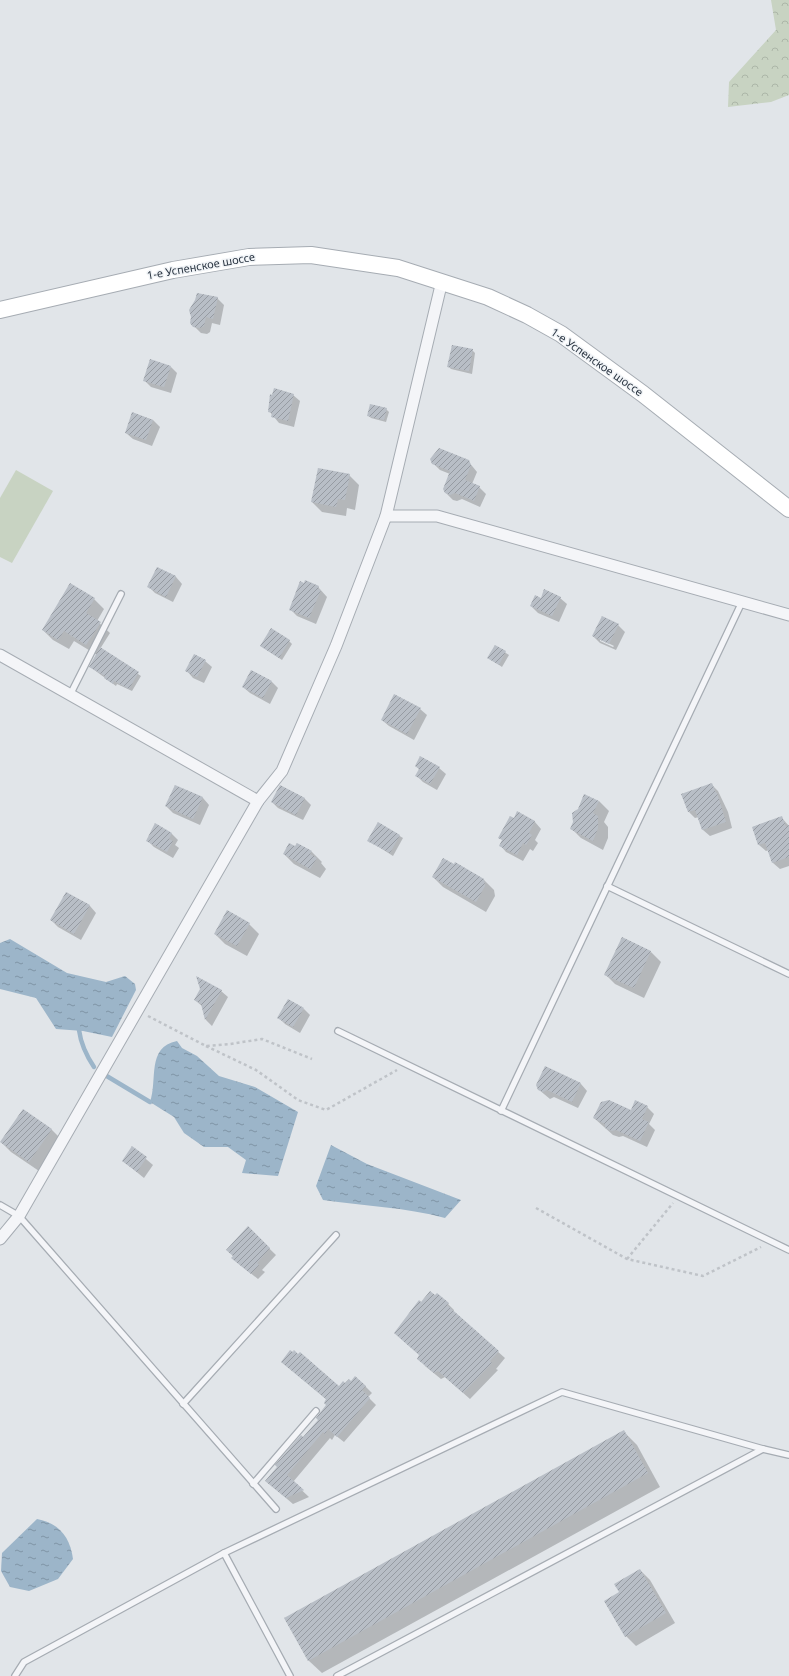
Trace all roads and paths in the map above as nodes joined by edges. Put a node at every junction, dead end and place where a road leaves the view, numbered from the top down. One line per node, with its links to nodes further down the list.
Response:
1 (442, 281): 2 (main road, 1-е Успенское шоссе); 3 (main road, 1-е Успенское шоссе); 4 (street)
2 (0, 310)
3 (789, 509)
4 (386, 516): 6 (street); 10 (street)
5 (121, 594): 9 (lane)
6 (742, 602): 7 (street); 11 (lane)
7 (789, 615)
8 (0, 655): 9 (street)
9 (70, 695): 10 (street)
10 (258, 801): 13 (street)
11 (607, 886): 12 (lane); 18 (lane)
12 (789, 974)
13 (137, 1010): 15 (path); 22 (street)
14 (338, 1031): 17 (lane)
15 (206, 1046): 16 (path); 17 (path)
16 (312, 1059)
17 (406, 1065): 18 (lane)
18 (501, 1111): 19 (lane)
19 (679, 1197): 25 (lane); 27 (path)
20 (0, 1205): 22 (lane)
21 (536, 1208): 27 (path)
22 (19, 1216): 24 (street); 28 (lane)
23 (336, 1235): 28 (lane)
24 (0, 1239)
25 (772, 1242): 26 (lane); 27 (path)
26 (789, 1250)
27 (627, 1259)
28 (183, 1404): 32 (lane)
29 (316, 1410): 32 (lane)
30 (763, 1449): 31 (lane); 34 (lane); 37 (lane)
31 (789, 1456)
32 (253, 1484): 33 (lane)
33 (276, 1509)
34 (224, 1553): 35 (lane); 36 (lane)
35 (15, 1676)
36 (290, 1676)
37 (337, 1676)

